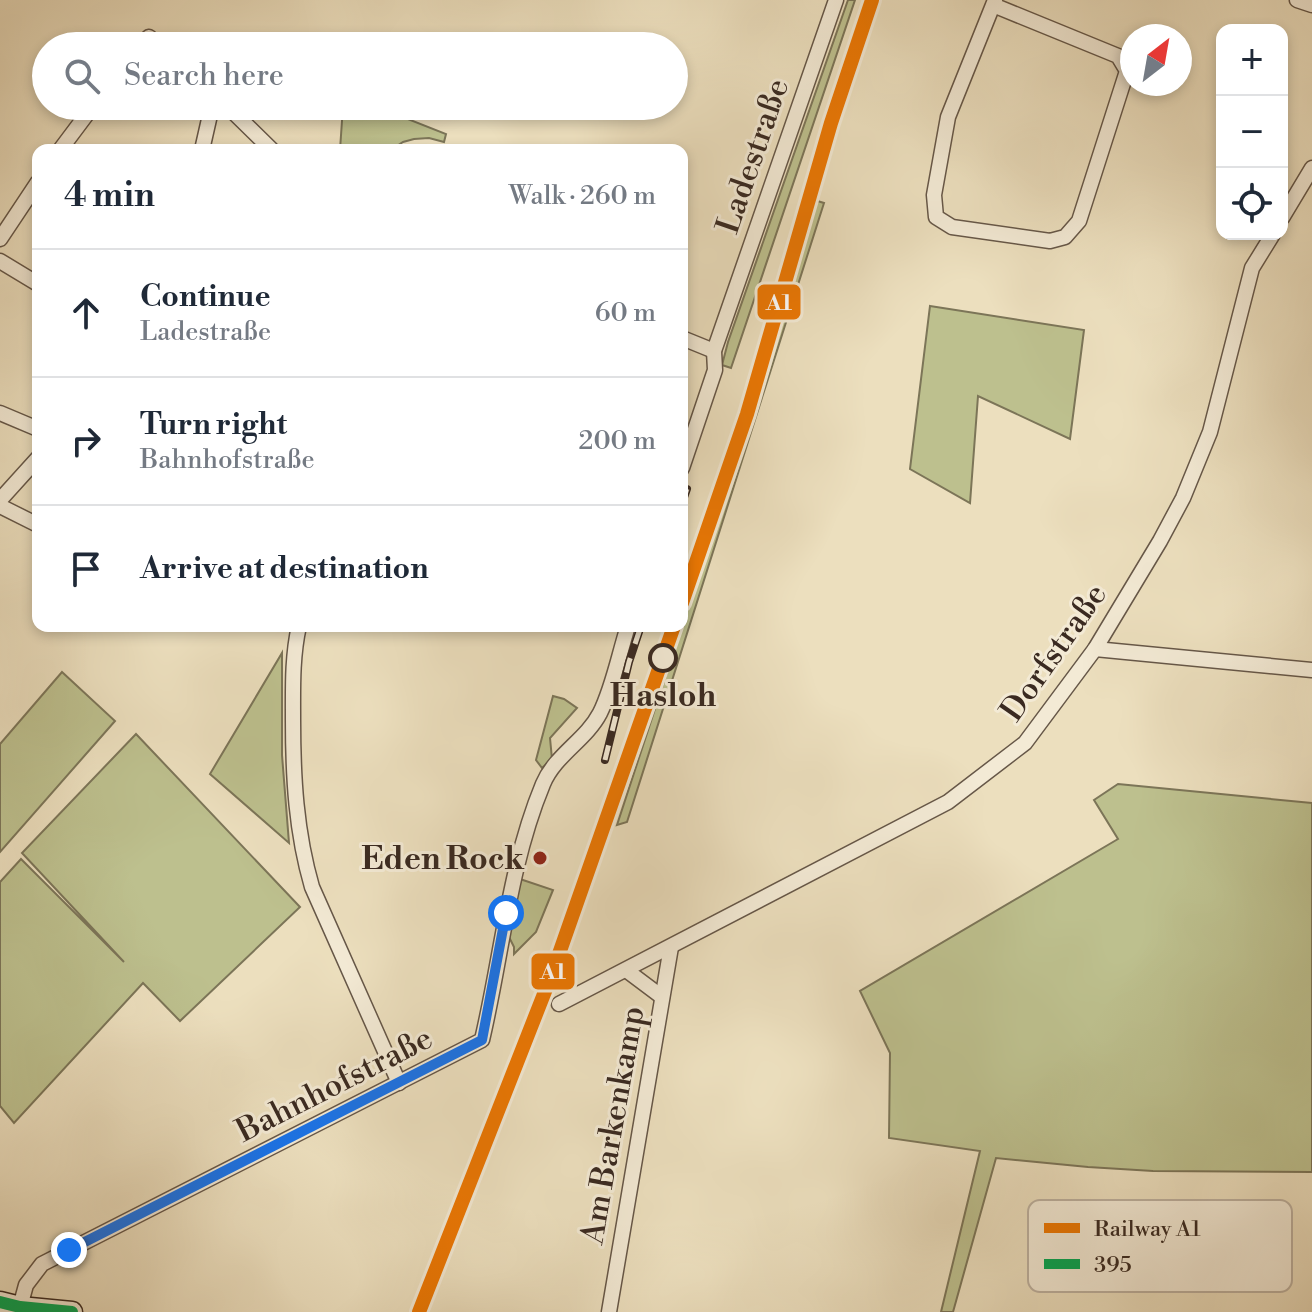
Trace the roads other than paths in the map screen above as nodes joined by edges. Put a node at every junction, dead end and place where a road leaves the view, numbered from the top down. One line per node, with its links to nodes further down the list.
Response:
1 (836, 0): 19 (street, Ladestraße)
2 (1297, 0): 4 (street)
3 (994, 2): 3 (street)
4 (1312, 5)
5 (82, 120): 8 (street)
6 (209, 120): 9 (street)
7 (241, 120): 10 (street)
8 (64, 144)
9 (203, 144)
10 (266, 144)
11 (1312, 168): 13 (street)
12 (32, 191): 14 (street)
13 (1288, 208)
14 (0, 239)
15 (1269, 240): 28 (street, Dorfstraße)
16 (0, 261): 17 (street)
17 (32, 280)
18 (688, 340): 19 (street)
19 (714, 351): 22 (street, Ladestraße)
20 (0, 413): 21 (street)
21 (32, 426)
22 (688, 450)
23 (32, 465): 24 (street)
24 (0, 503): 25 (street)
25 (32, 522)
26 (298, 632): 34 (street)
27 (626, 632): 34 (street, Bahnhofstraße)
28 (1095, 649): 29 (street); 30 (street, Dorfstraße)
29 (1312, 670)
30 (671, 947): 31 (street, Dorfstraße); 32 (street, Am Barkenkamp)
31 (626, 970): 32 (street); 33 (street, Dorfstraße)
32 (662, 997): 38 (street, Am Barkenkamp)
33 (559, 1004)
34 (399, 1083): 36 (street, Bahnhofstraße)
35 (0, 1302): 36 (main road)
36 (16, 1310): 37 (main road)
37 (72, 1312)
38 (609, 1312)

